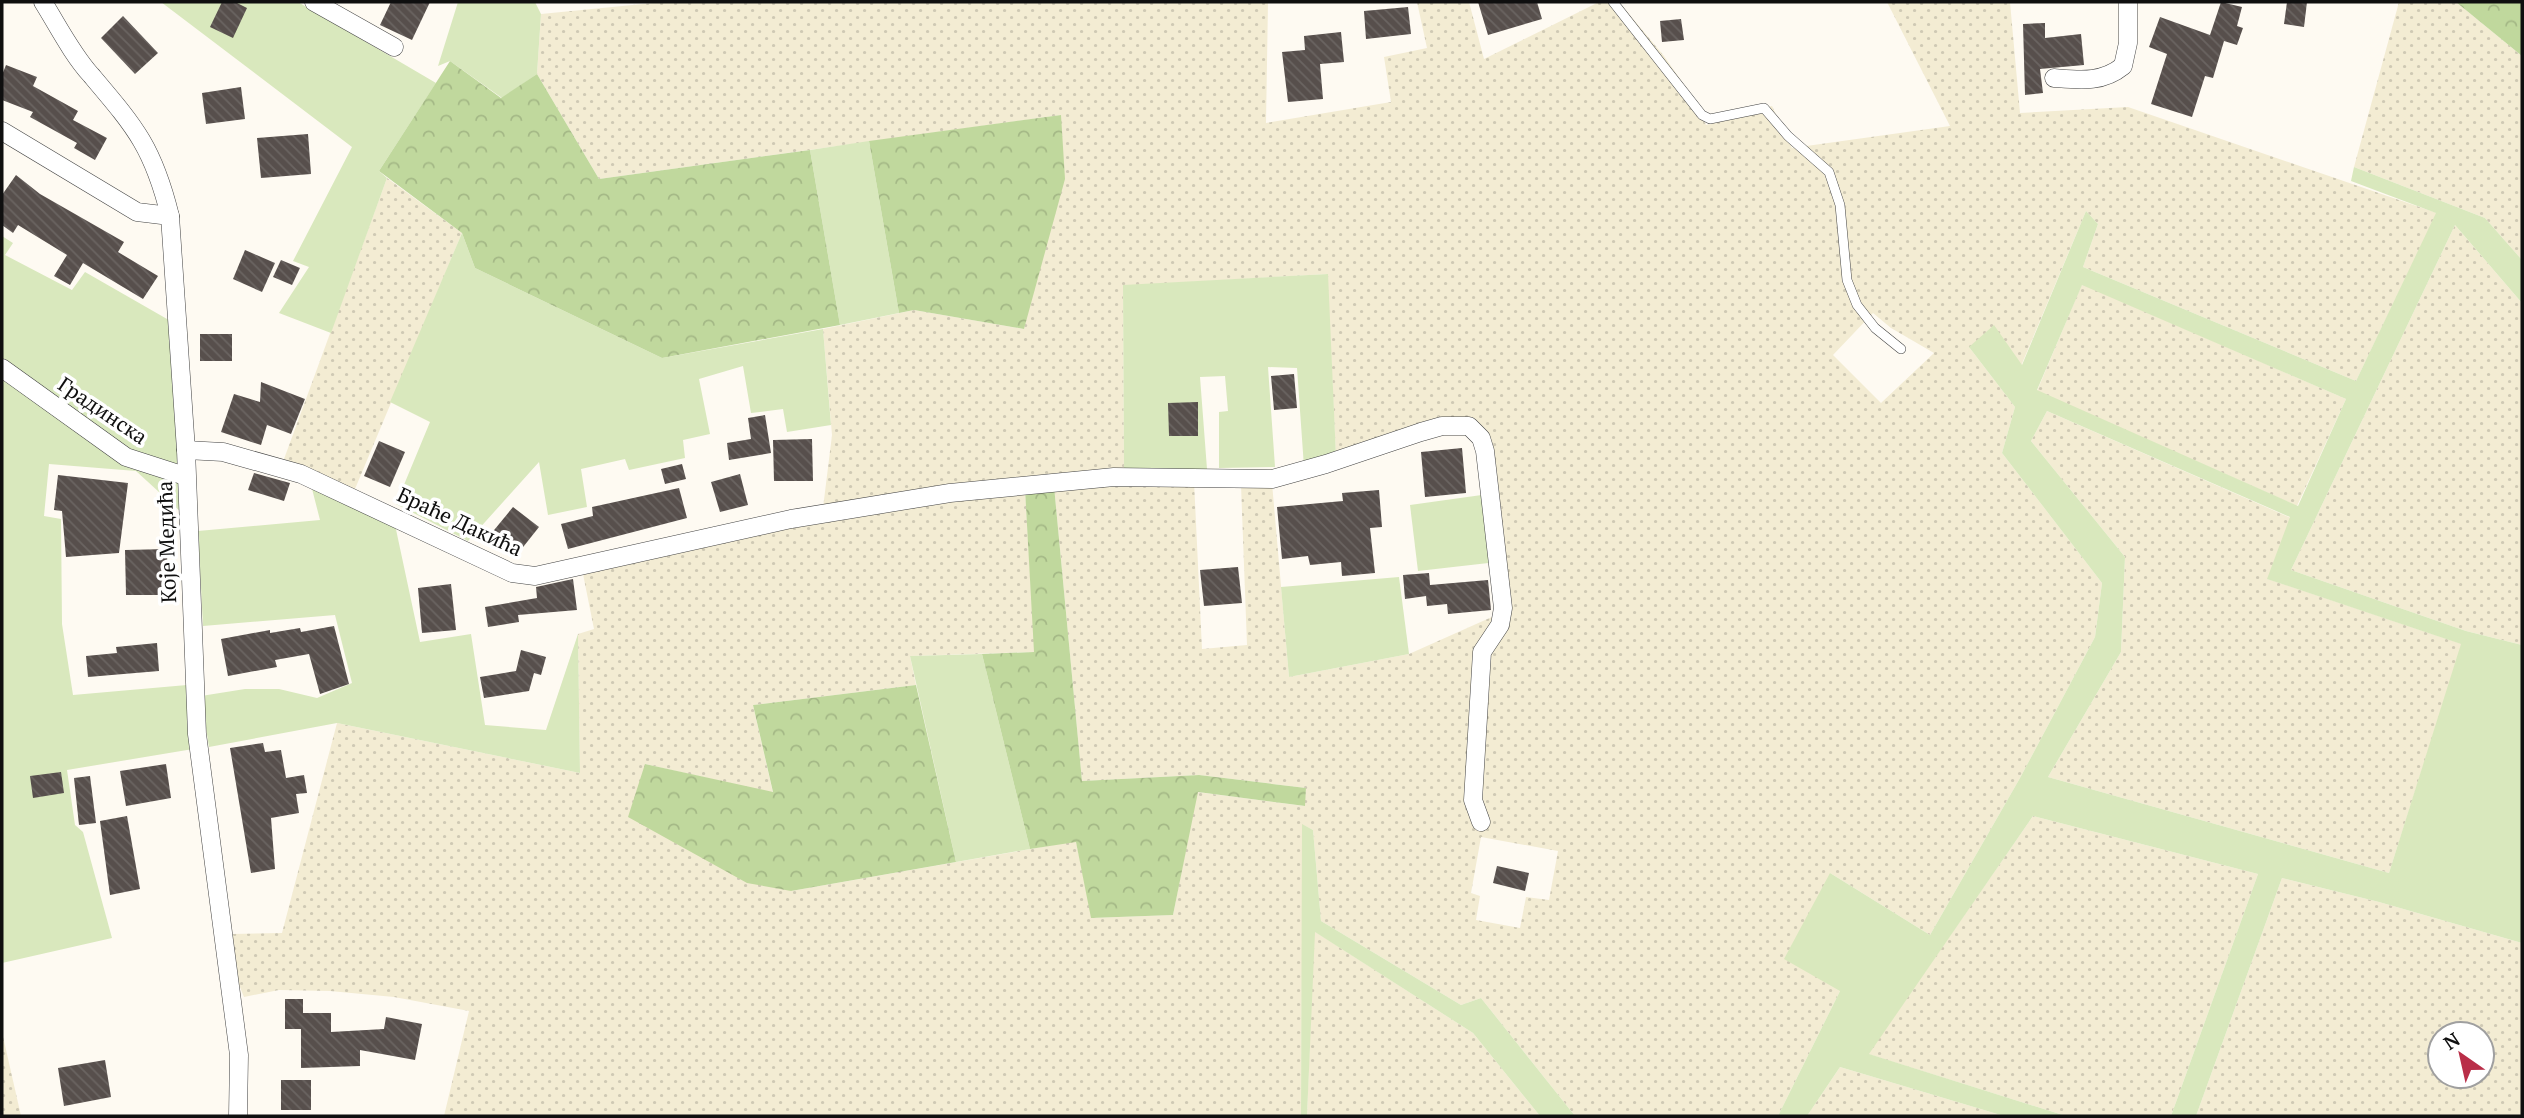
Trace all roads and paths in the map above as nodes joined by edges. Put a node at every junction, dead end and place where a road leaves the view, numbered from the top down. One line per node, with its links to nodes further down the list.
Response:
1 (43, 2): 8 (street, Које Медића)
2 (314, 2): 5 (street)
3 (1613, 2): 9 (lane)
4 (2128, 2): 6 (street)
5 (394, 47)
6 (2053, 78)
7 (2, 131): 8 (street)
8 (170, 216): 11 (street, Које Медића)
9 (1901, 349)
10 (2, 368): 12 (street, Градинска)
11 (186, 450): 12 (street, Које Медића); 13 (street, Браће Дакића)
12 (185, 475): 14 (street, Које Медића)
13 (1481, 822)
14 (238, 1116)

